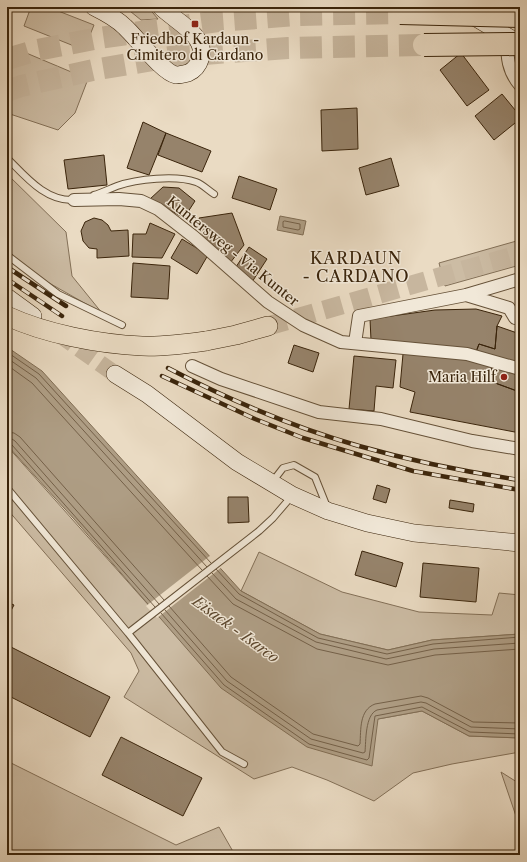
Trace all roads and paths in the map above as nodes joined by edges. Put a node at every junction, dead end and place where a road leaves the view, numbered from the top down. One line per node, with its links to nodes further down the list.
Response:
1 (94, 7): 2 (main road)
2 (162, 7)
3 (457, 7): 6 (main road)
4 (400, 13): 5 (highway, bridge)
5 (520, 16)
6 (516, 41): 7 (highway, bridge); 8 (street)
7 (424, 45)
8 (520, 85)
9 (7, 158): 11 (lane, Kuntersweg - Via Kunter)
10 (214, 194): 11 (lane)
11 (74, 200): 21 (street, Kuntersweg - Via Kunter)
12 (7, 255): 19 (lane)
13 (520, 279): 14 (street)
14 (466, 295): 18 (street); 21 (street)
15 (7, 297): 17 (main road)
16 (7, 316): 20 (main road, bridge)
17 (33, 316)
18 (520, 319)
19 (122, 325)
20 (268, 326)
21 (355, 343): 23 (street, Kuntersweg - Via Kunter)
22 (192, 366): 25 (street)
23 (520, 369)
24 (115, 374): 26 (main road)
25 (520, 449)
26 (271, 483): 28 (main road); 29 (lane)
27 (7, 488): 31 (lane)
28 (292, 495): 29 (main road); 31 (lane)
29 (328, 511): 30 (main road)
30 (520, 543)
31 (128, 633): 32 (lane)
32 (244, 764)

